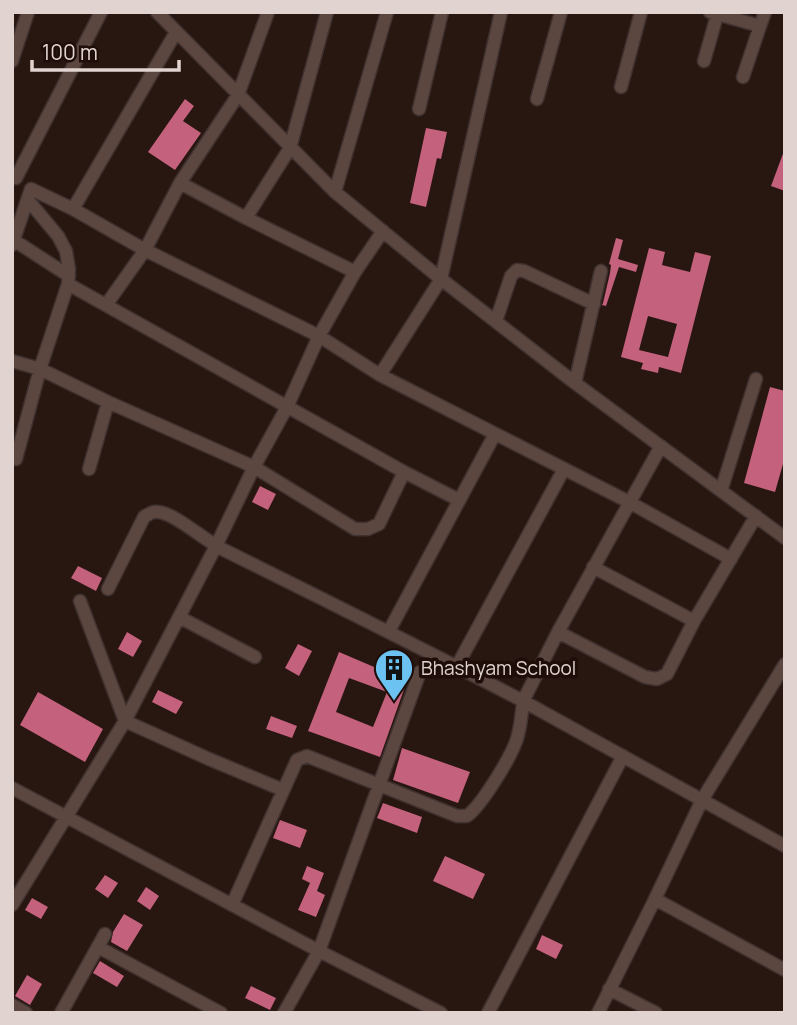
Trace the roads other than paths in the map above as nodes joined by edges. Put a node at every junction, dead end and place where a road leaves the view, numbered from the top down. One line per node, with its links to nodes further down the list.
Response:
1 (28, 12): 15 (street)
2 (101, 12): 23 (street)
3 (157, 12): 14 (street)
4 (268, 12): 19 (street)
5 (327, 12): 22 (street)
6 (387, 12): 25 (street)
7 (443, 12): 21 (street)
8 (501, 12): 34 (street)
9 (561, 12): 20 (street)
10 (641, 12): 18 (street)
11 (765, 12): 13 (street)
12 (715, 13): 13 (street); 16 (street)
13 (760, 26): 17 (street)
14 (176, 32): 19 (street); 27 (street)
15 (12, 61)
16 (704, 61)
17 (743, 77)
18 (621, 87)
19 (238, 95): 22 (street); 24 (street)
20 (537, 99)
21 (419, 109)
22 (290, 148): 25 (street); 28 (street)
23 (14, 177): 26 (street)
24 (180, 183): 28 (street); 31 (street)
25 (335, 192): 29 (street)
26 (29, 195): 27 (street); 30 (street); 35 (street)
27 (73, 208): 31 (street)
28 (246, 218): 33 (street)
29 (383, 231): 33 (street); 34 (street)
30 (13, 241): 35 (street)
31 (145, 250): 37 (street); 39 (street)
32 (601, 271): 36 (street)
33 (355, 272): 39 (street)
34 (441, 279): 38 (street); 42 (street)
35 (69, 280): 37 (street); 41 (street)
36 (594, 304): 38 (street); 44 (street)
37 (107, 306): 46 (street)
38 (496, 321): 44 (street)
39 (319, 336): 42 (street); 46 (street)
40 (12, 361): 41 (street)
41 (40, 369): 45 (street); 49 (street)
42 (380, 375): 47 (street)
43 (756, 379): 54 (street)
44 (575, 383): 48 (street)
45 (108, 402): 50 (street); 51 (street)
46 (288, 407): 50 (street); 53 (street)
47 (495, 434): 52 (street); 55 (street)
48 (661, 446): 54 (street); 56 (street)
49 (16, 459)
50 (254, 467): 53 (street); 59 (street)
51 (89, 469)
52 (564, 469): 56 (street); 70 (street)
53 (404, 472): 55 (street)
54 (721, 491): 57 (street)
55 (459, 500): 66 (street)
56 (629, 502): 60 (street); 61 (street)
57 (756, 516): 58 (street); 60 (street)
58 (785, 538)
59 (216, 546): 62 (street); 64 (street); 66 (street)
60 (731, 559): 65 (street)
61 (593, 567): 65 (street); 67 (street)
62 (108, 589)
63 (80, 601): 73 (street)
64 (179, 617): 68 (street); 73 (street)
65 (694, 621): 67 (street)
66 (389, 631): 70 (street)
67 (558, 632): 72 (street)
68 (255, 657)
69 (785, 664): 78 (street)
70 (457, 666): 72 (street)
71 (420, 672): 75 (street)
72 (523, 701): 74 (street); 75 (street)
73 (125, 721): 77 (street); 79 (street)
74 (623, 756): 78 (street); 95 (street)
75 (378, 785): 77 (street); 86 (street)
76 (12, 788): 79 (street)
77 (283, 790): 83 (street)
78 (702, 800): 80 (street); 81 (street)
79 (66, 816): 82 (street); 83 (street)
80 (785, 846)
81 (655, 899): 87 (street); 88 (street)
82 (12, 905)
83 (232, 905): 86 (street)
84 (105, 934): 85 (street)
85 (98, 947): 91 (street); 92 (street)
86 (319, 950): 93 (street); 94 (street)
87 (785, 970)
88 (609, 989): 96 (street); 97 (street)
89 (12, 1005): 90 (street)
90 (26, 1013)
91 (61, 1013)
92 (221, 1013)
93 (284, 1013)
94 (441, 1013)
95 (488, 1013)
96 (598, 1013)
97 (656, 1013)

